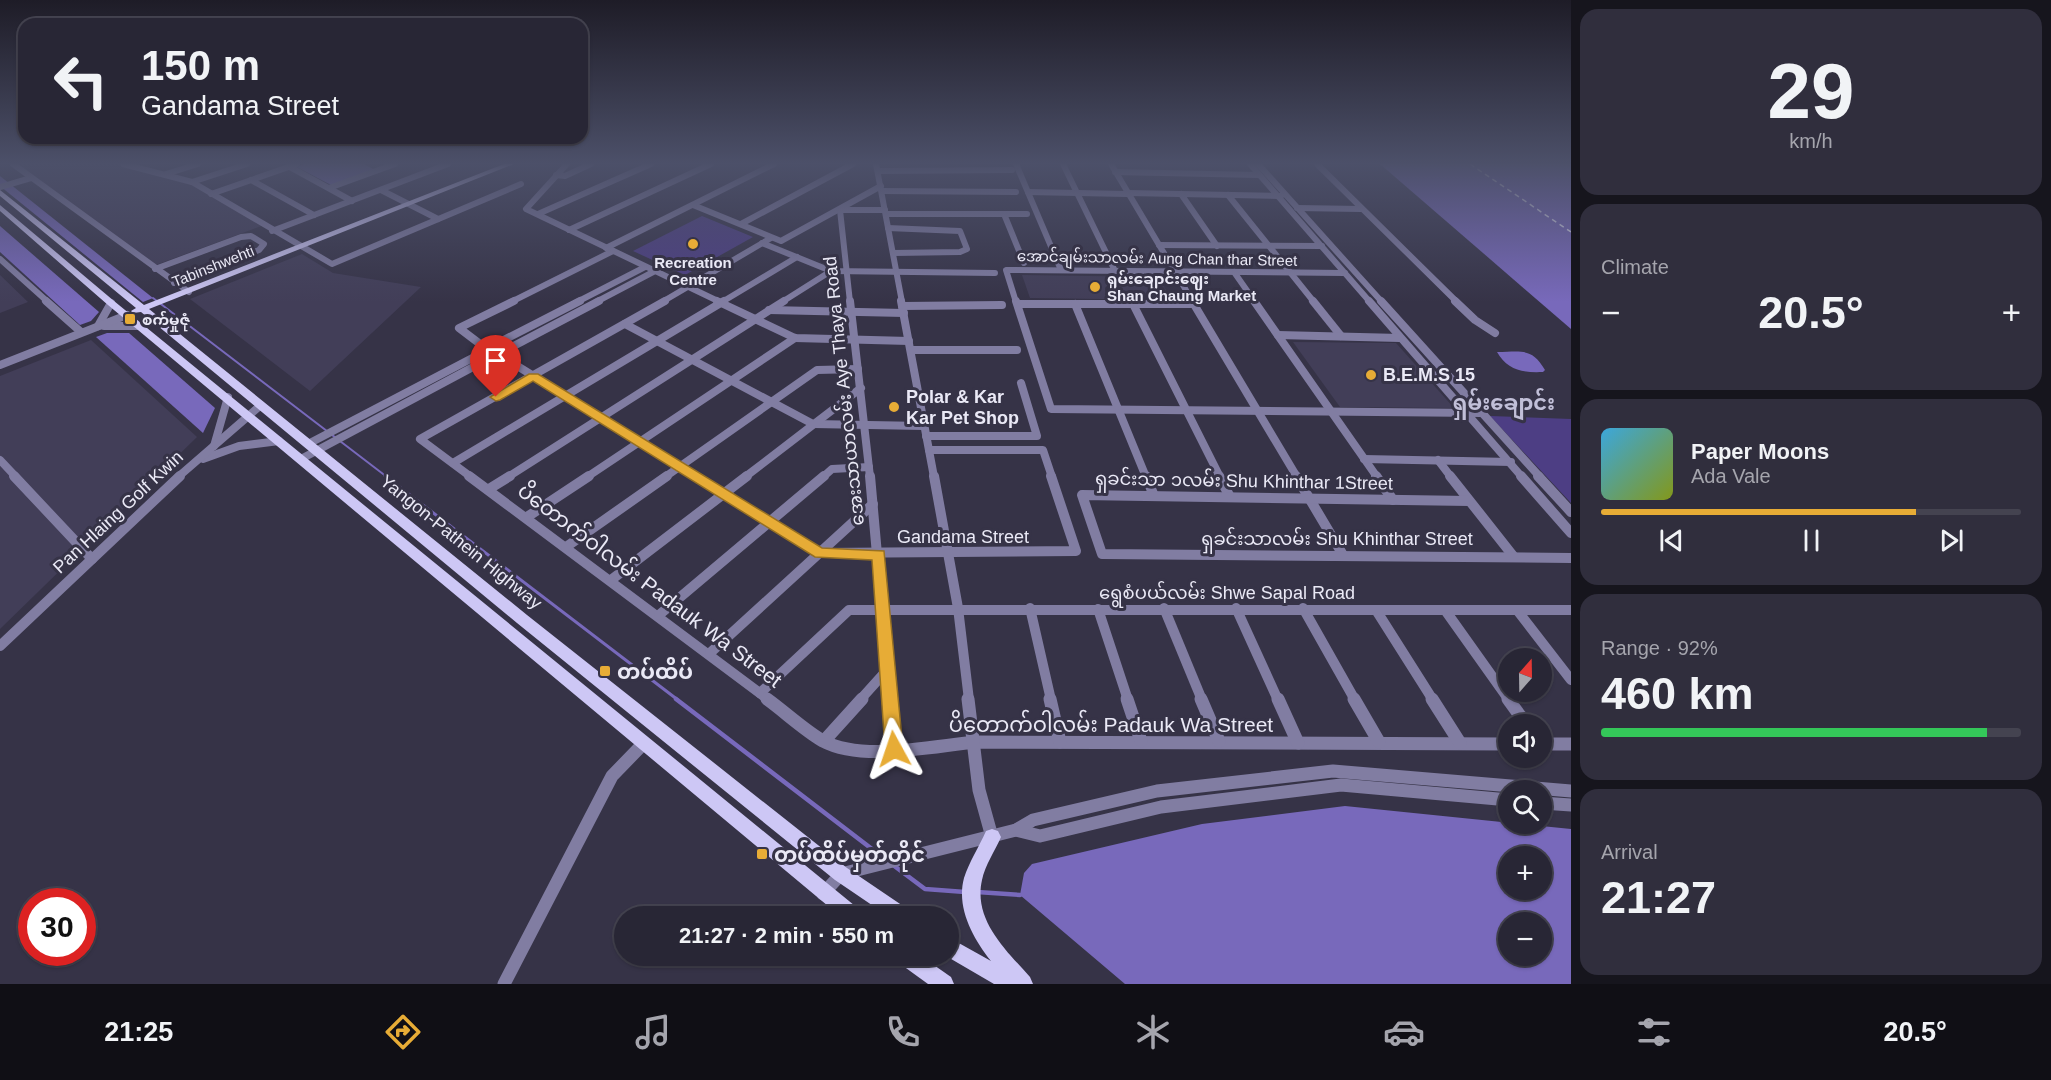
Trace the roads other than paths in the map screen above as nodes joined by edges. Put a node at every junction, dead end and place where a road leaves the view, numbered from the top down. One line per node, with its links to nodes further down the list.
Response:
1 (3, 210): 66 (main road, Yangon-Pathein Highway)
2 (22, 210): 73 (main road, Yangon-Pathein Highway)
3 (74, 210): 50 (street)
4 (237, 210): 35 (street)
5 (305, 210): 30 (street)
6 (328, 210): 30 (street)
7 (394, 210): 42 (main road, Tabinshwehti)
8 (420, 210): 31 (street)
9 (460, 210): 31 (street)
10 (530, 210): 28 (street)
11 (547, 210): 28 (street)
12 (612, 210): 34 (street)
13 (684, 210): 43 (street)
14 (705, 210): 32 (street)
15 (761, 210): 32 (street)
16 (763, 210): 32 (street)
17 (840, 210): 26 (street); 36 (street); 56 (street, အေးသာယာလမ်း Aye Thaya Road)
18 (1036, 210): 51 (street)
19 (1084, 210): 54 (street)
20 (1138, 210): 38 (street)
21 (1192, 210): 39 (street)
22 (1240, 210): 40 (street)
23 (1293, 210): 41 (street)
24 (1299, 210): 113 (street)
25 (1362, 210): 83 (street)
26 (885, 212): 27 (street); 33 (street)
27 (1004, 213): 29 (street); 47 (street)
28 (538, 214): 34 (street)
29 (1027, 214)
30 (314, 215): 35 (street)
31 (438, 219): 42 (street)
32 (738, 223): 36 (street)
33 (888, 228): 44 (street); 44 (street)
34 (569, 230): 43 (street)
35 (272, 231): 42 (street)
36 (771, 238): 37 (street)
37 (762, 243): 45 (street); 64 (street)
38 (1159, 245): 39 (street); 57 (street)
39 (1217, 246): 40 (street)
40 (1269, 246): 41 (street); 60 (street)
41 (1322, 246): 61 (street)
42 (299, 247): 65 (main road, Tabinshwehti)
43 (609, 249): 48 (street); 93 (street)
44 (893, 253): 62 (street)
45 (797, 257): 53 (street); 67 (street)
46 (0, 260): 49 (street)
47 (1024, 263)
48 (645, 267): 52 (street); 90 (street)
49 (10, 268): 55 (street); 82 (street)
50 (155, 269): 63 (street); 63 (street)
51 (1061, 270): 54 (street, အောင်ချမ်းသာလမ်း Aung Chan thar Street); 68 (street, အောင်ချမ်းသာလမ်း Aung Chan thar Street)
52 (655, 271): 64 (street); 92 (street)
53 (831, 271): 56 (street); 75 (street)
54 (1115, 271): 57 (street, အောင်ချမ်းသာလမ်း Aung Chan thar Street)
55 (0, 272)
56 (848, 272): 62 (street); 76 (street, အေးသာယာလမ်း Aye Thaya Road)
57 (1174, 272): 58 (street, အောင်ချမ်းသာလမ်း Aung Chan thar Street); 71 (street)
58 (1234, 272): 60 (street, အောင်ချမ်းသာလမ်း Aung Chan thar Street); 84 (street)
59 (994, 273): 62 (street)
60 (1291, 273): 61 (street, အောင်ချမ်းသာလမ်း Aung Chan thar Street); 85 (street)
61 (1345, 273): 87 (street)
62 (897, 274): 74 (street)
63 (174, 284): 65 (street)
64 (688, 286): 67 (street); 79 (street)
65 (189, 292): 73 (main road, Tabinshwehti)
66 (111, 303): 77 (main road, Yangon-Pathein Highway); 80 (street)
67 (721, 303): 78 (street); 89 (street)
68 (1018, 304): 69 (street); 108 (street)
69 (1075, 304): 70 (street); 108 (street)
70 (1133, 304): 71 (street); 109 (street)
71 (1193, 304): 110 (street)
72 (1002, 305): 74 (street)
73 (142, 309): 77 (main road, Tabinshwehti); 107 (main road, Yangon-Pathein Highway)
74 (903, 309): 76 (street); 91 (street)
75 (769, 310): 76 (street); 78 (street)
76 (851, 312): 88 (street, အေးသာယာလမ်း Aye Thaya Road)
77 (127, 315): 80 (street); 81 (main road, Yangon-Pathein Highway)
78 (755, 319): 86 (street); 97 (street)
79 (625, 324): 89 (street); 100 (street)
80 (98, 326): 81 (street); 82 (street)
81 (142, 326): 105 (main road, Yangon-Pathein Highway)
82 (81, 332): 98 (street)
83 (1495, 333)
84 (1278, 335): 85 (street); 111 (street)
85 (1341, 336): 87 (street)
86 (795, 338): 88 (street); 101 (street)
87 (1401, 338): 112 (street)
88 (855, 340): 91 (street); 99 (street, အေးသာယာလမ်း Aye Thaya Road)
89 (656, 341): 97 (street); 104 (street)
90 (498, 343): 92 (street); 93 (street)
91 (910, 346): 94 (street); 118 (street)
92 (508, 348): 95 (street)
93 (482, 350): 96 (street); 124 (street)
94 (1017, 350)
95 (501, 356): 96 (street); 100 (street)
96 (488, 359): 124 (street)
97 (692, 360): 101 (street); 115 (street)
98 (0, 365)
99 (858, 369): 103 (street, အေးသာယာလမ်း Aye Thaya Road); 106 (street)
100 (534, 376): 104 (street); 130 (street, ပိတောက်ဝါလမ်း Padauk Wa Street)
101 (731, 381): 106 (street); 121 (street)
102 (1021, 383): 119 (street)
103 (861, 387): 116 (street); 117 (street, အေးသာယာလမ်း Aye Thaya Road)
104 (565, 396): 115 (street); 130 (street)
105 (228, 397): 114 (main road, Yangon-Pathein Highway); 122 (street)
106 (771, 402): 116 (street); 131 (street)
107 (261, 405): 114 (street, Pan Hlaing Golf Kwin); 124 (main road, Yangon-Pathein Highway)
108 (1116, 410): 109 (street); 135 (street)
109 (1186, 410): 110 (street); 136 (street)
110 (1257, 411): 111 (street); 137 (street)
111 (1331, 412): 112 (street); 125 (street)
112 (1467, 413): 113 (street); 129 (street)
113 (1482, 413): 141 (street)
114 (249, 415): 120 (main road, Yangon-Pathein Highway); 122 (street, Pan Hlaing Golf Kwin)
115 (601, 418): 121 (street); 133 (street)
116 (813, 424): 117 (street); 134 (street)
117 (864, 426): 118 (street); 132 (street, အေးသာယာလမ်း Aye Thaya Road)
118 (924, 426): 119 (street)
119 (926, 436): 123 (street)
120 (279, 441): 124 (main road, Yangon-Pathein Highway); 128 (street)
121 (640, 442): 131 (street); 142 (street)
122 (214, 446): 128 (street, Pan Hlaing Golf Kwin)
123 (929, 450): 148 (street); 148 (street, Gandama Street)
124 (308, 451): 181 (main road, Yangon-Pathein Highway); 192 (main road, Yangon-Pathein Highway)
125 (1364, 459): 127 (street); 138 (street)
126 (0, 460): 153 (street)
127 (1438, 460): 129 (street); 139 (street)
128 (195, 461): 153 (street, Pan Hlaing Golf Kwin)
129 (1511, 462): 144 (street)
130 (453, 463): 133 (street, ပိတောက်ဝါလမ်း Padauk Wa Street)
131 (679, 466): 134 (street); 145 (street)
132 (869, 467): 140 (street, အေးသာယာလမ်း Aye Thaya Road); 143 (street)
133 (489, 489): 142 (street, ပိတောက်ဝါလမ်း Padauk Wa Street)
134 (723, 494): 143 (street); 154 (street)
135 (1154, 496): 136 (street, ရှခင်းသာ ၁လမ်း Shu Khinthar 1Street); 149 (street, ရှခင်းသာ ၁လမ်း Shu Khinthar 1Street)
136 (1230, 497): 137 (street, ရှခင်းသာ ၁လမ်း Shu Khinthar 1Street)
137 (1309, 499): 138 (street, ရှခင်းသာ ၁လမ်း Shu Khinthar 1Street); 150 (street)
138 (1393, 500): 139 (street, ရှခင်းသာ ၁လမ်း Shu Khinthar 1Street)
139 (1469, 501): 151 (street)
140 (873, 504): 146 (street); 147 (street, အေးသာယာလမ်း Aye Thaya Road)
141 (1571, 512)
142 (527, 517): 145 (street, ပိတောက်ဝါလမ်း Padauk Wa Street)
143 (768, 521): 146 (street); 166 (street)
144 (1571, 533)
145 (567, 547): 154 (street, ပိတောက်ဝါလမ်း Padauk Wa Street)
146 (820, 553): 147 (street, Gandama Street); 168 (street)
147 (879, 554): 148 (street, Gandama Street); 155 (street, အေးသာယာလမ်း Aye Thaya Road)
148 (948, 554): 156 (street)
149 (1102, 554): 150 (street, ရှခင်းသာလမ်း Shu Khinthar Street)
150 (1343, 555): 151 (street, ရှခင်းသာလမ်း Shu Khinthar Street)
151 (1514, 556): 152 (street, ရှခင်းသာလမ်း Shu Khinthar Street)
152 (1571, 558)
153 (92, 559): 167 (street, Pan Hlaing Golf Kwin)
154 (611, 580): 166 (street, ပိတောက်ဝါလမ်း Padauk Wa Street)
155 (884, 608): 156 (street, ရွေစံပယ်လမ်း Shwe Sapal Road); 169 (street, အေးသာယာလမ်း Aye Thaya Road); 171 (street, ရွေစံပယ်လမ်း Shwe Sapal Road)
156 (958, 608): 157 (street, ရွေစံပယ်လမ်း Shwe Sapal Road); 176 (street)
157 (1030, 608): 161 (street, ရွေစံပယ်လမ်း Shwe Sapal Road); 177 (street)
158 (1164, 608): 159 (street, ရွေစံပယ်လမ်း Shwe Sapal Road); 161 (street, ရွေစံပယ်လမ်း Shwe Sapal Road); 175 (street)
159 (1236, 608): 160 (street, ရွေစံပယ်လမ်း Shwe Sapal Road); 179 (street)
160 (1303, 608): 162 (street, ရွေစံပယ်လမ်း Shwe Sapal Road); 178 (street)
161 (1098, 609): 174 (street)
162 (1376, 610): 163 (street, ရွေစံပယ်လမ်း Shwe Sapal Road); 180 (street)
163 (1445, 610): 164 (street, ရွေစံပယ်လမ်း Shwe Sapal Road); 172 (street)
164 (1517, 610): 165 (street, ရွေစံပယ်လမ်း Shwe Sapal Road); 170 (street)
165 (1571, 610)
166 (659, 615): 168 (street, ပိတောက်ဝါလမ်း Padauk Wa Street)
167 (0, 646)
168 (710, 652): 171 (street, ပိတောက်ဝါလမ်း Padauk Wa Street)
169 (887, 670): 173 (street); 185 (street, အေးသာယာလမ်း Aye Thaya Road)
170 (1571, 680)
171 (760, 693): 173 (street, ပိတောက်ဝါလမ်း Padauk Wa Street)
172 (1519, 714)
173 (824, 741): 185 (street, ပိတောက်ဝါလမ်း Padauk Wa Street)
174 (1141, 741): 175 (street, ပိတောက်ဝါလမ်း Padauk Wa Street); 177 (street, ပိတောက်ဝါလမ်း Padauk Wa Street)
175 (1219, 741): 179 (street, ပိတောက်ဝါလမ်း Padauk Wa Street)
176 (976, 742): 177 (street, ပိတောက်ဝါလမ်း Padauk Wa Street); 185 (street, ပိတောက်ဝါလမ်း Padauk Wa Street); 191 (street)
177 (1060, 742)
178 (1379, 742): 179 (street, ပိတောက်ဝါလမ်း Padauk Wa Street); 180 (street, ပိတောက်ဝါလမ်း Padauk Wa Street)
179 (1298, 743)
180 (1460, 743): 182 (street, ပိတောက်ဝါလမ်း Padauk Wa Street)
181 (643, 744): 193 (main road, Yangon-Pathein Highway); 198 (street)
182 (1498, 744)
183 (1552, 744): 184 (street)
184 (1571, 744)
185 (894, 749)
186 (1571, 791): 190 (street)
187 (1498, 799): 190 (street)
188 (1552, 804): 189 (street)
189 (1571, 806)
190 (1016, 830): 191 (street)
191 (992, 837): 192 (street); 201 (main road)
192 (842, 874): 193 (street); 195 (main road, Yangon-Pathein Highway)
193 (824, 894): 194 (main road, Yangon-Pathein Highway)
194 (840, 906)
195 (888, 906)
196 (959, 953): 200 (main road)
197 (920, 966): 199 (main road)
198 (504, 984)
199 (944, 984)
200 (1012, 984)
201 (1023, 984)

